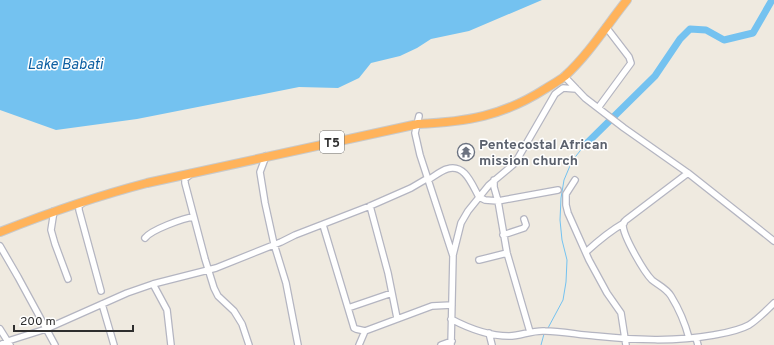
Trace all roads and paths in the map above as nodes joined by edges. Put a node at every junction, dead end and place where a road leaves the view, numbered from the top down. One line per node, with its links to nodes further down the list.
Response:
1 (627, 0): 2 (highway, T5)
2 (606, 27): 3 (highway, T5); 5 (street)
3 (564, 76): 4 (street); 6 (highway, T5)
4 (576, 89): 5 (street); 11 (street)
5 (598, 108): 9 (street)
6 (418, 120): 7 (highway, T5); 10 (street)
7 (266, 156): 8 (highway, T5); 27 (street)
8 (193, 172): 15 (highway, T5); 19 (street)
9 (688, 173): 21 (street); 26 (street)
10 (428, 179): 14 (street); 17 (street); 31 (street)
11 (494, 180): 14 (street); 16 (street)
12 (575, 180): 29 (street)
13 (558, 190): 16 (street)
14 (479, 197): 16 (street); 31 (street)
15 (87, 200): 18 (highway, T5); 36 (street)
16 (498, 202): 24 (street)
17 (370, 206): 22 (street); 37 (street)
18 (54, 211): 23 (highway, T5); 34 (street)
19 (194, 217): 25 (street); 33 (street)
20 (524, 219): 24 (street)
21 (624, 223): 29 (street); 50 (street)
22 (323, 225): 27 (street); 41 (street)
23 (1, 233)
24 (503, 235): 30 (street)
25 (145, 238)
26 (774, 241)
27 (274, 244): 33 (street); 59 (street)
28 (0, 246): 45 (street)
29 (586, 252): 49 (street)
30 (506, 253): 32 (street); 47 (street)
31 (452, 256): 40 (street)
32 (479, 260)
33 (208, 270): 35 (street); 58 (street)
34 (68, 279)
35 (153, 284): 39 (street); 57 (street)
36 (101, 291)
37 (392, 293): 41 (street); 42 (street)
38 (774, 303): 51 (street)
39 (102, 304): 45 (street); 56 (street)
40 (452, 305): 42 (street); 43 (street)
41 (348, 308): 46 (street)
42 (397, 318): 46 (street)
43 (451, 319): 48 (street); 53 (street)
44 (0, 329): 52 (street)
45 (46, 329): 52 (street); 55 (street)
46 (365, 331): 60 (street)
47 (530, 332): 48 (street); 49 (street)
48 (489, 333): 62 (street)
49 (625, 338): 50 (street); 63 (street)
50 (689, 338): 51 (street)
51 (696, 338): 64 (street)
52 (9, 343): 54 (street)
53 (452, 344): 61 (street)
54 (0, 345)
55 (55, 345)
56 (114, 345)
57 (171, 345)
58 (249, 345)
59 (298, 345)
60 (359, 345)
61 (441, 345)
62 (492, 345)
63 (626, 345)
64 (698, 345)

